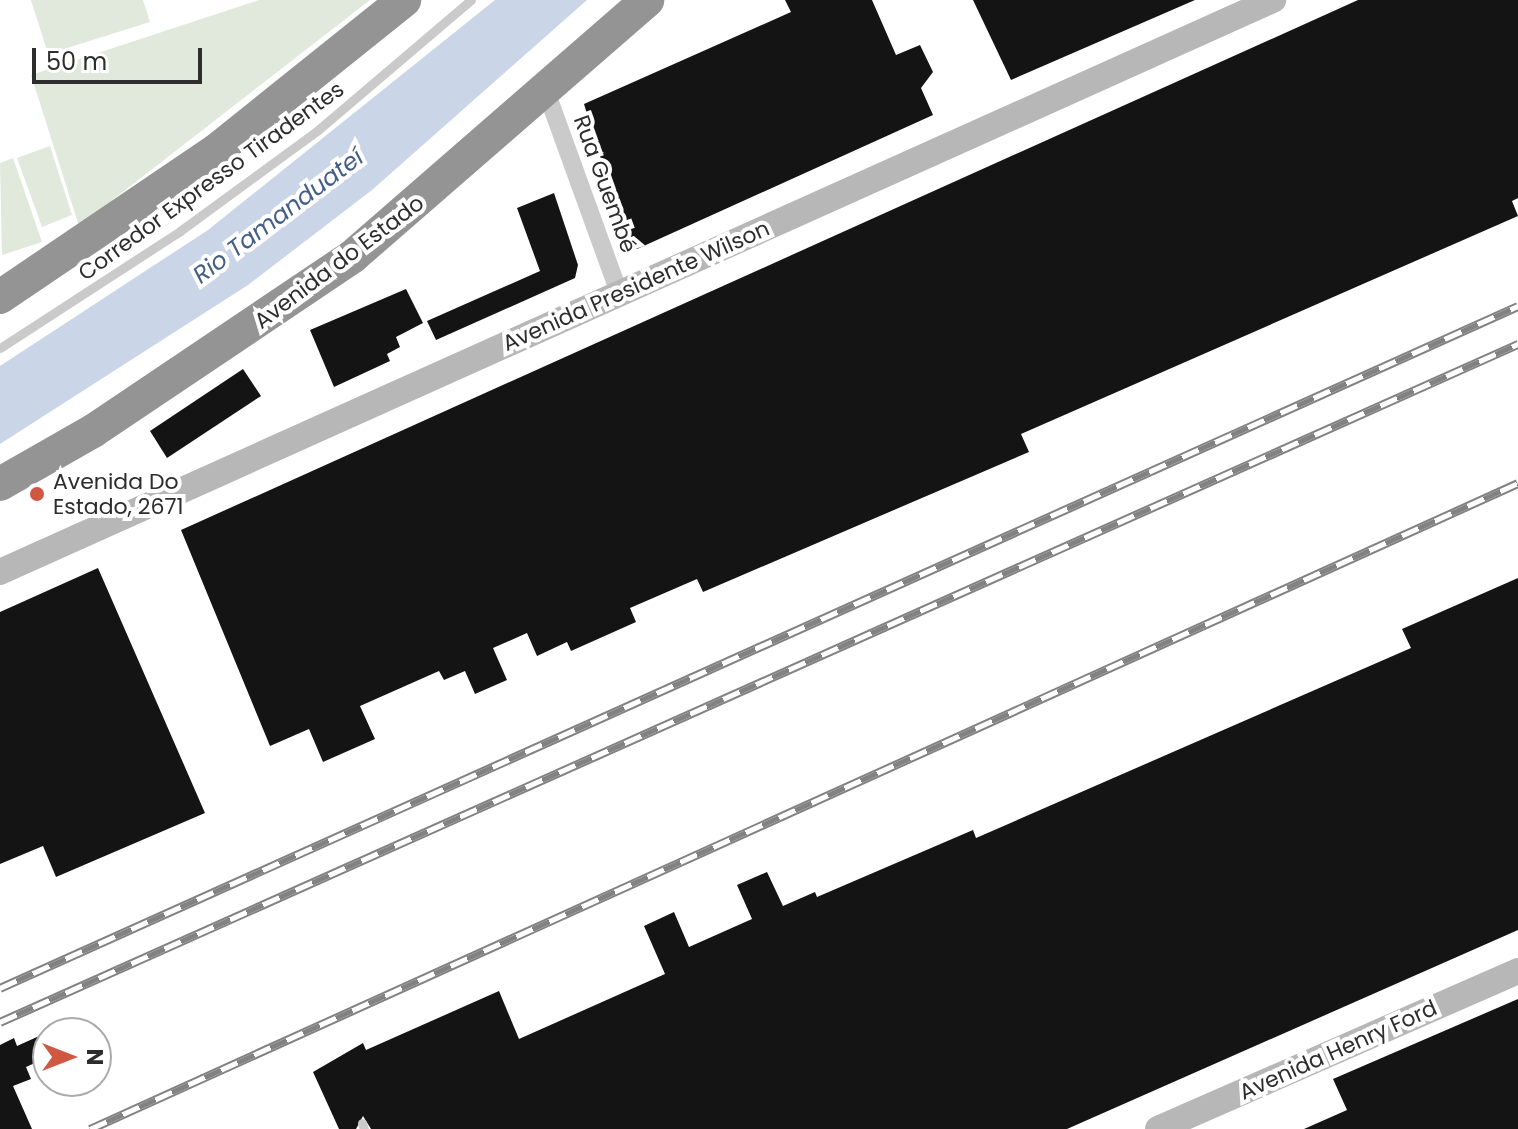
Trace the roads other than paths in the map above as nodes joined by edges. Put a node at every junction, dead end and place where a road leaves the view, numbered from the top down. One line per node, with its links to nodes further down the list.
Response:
1 (404, 0): 7 (highway)
2 (471, 0): 8 (lane, Corredor Expresso Tiradentes)
3 (647, 0): 5 (highway, Avenida do Estado)
4 (1273, 0): 6 (main road, Avenida Presidente Wilson)
5 (546, 91): 6 (street, Rua Guembé); 9 (highway, Avenida do Estado)
6 (619, 293): 10 (main road, Avenida Presidente Wilson)
7 (0, 297)
8 (0, 348)
9 (0, 484)
10 (0, 572)
11 (1518, 971): 12 (main road, Avenida Henry Ford)
12 (1158, 1129)

